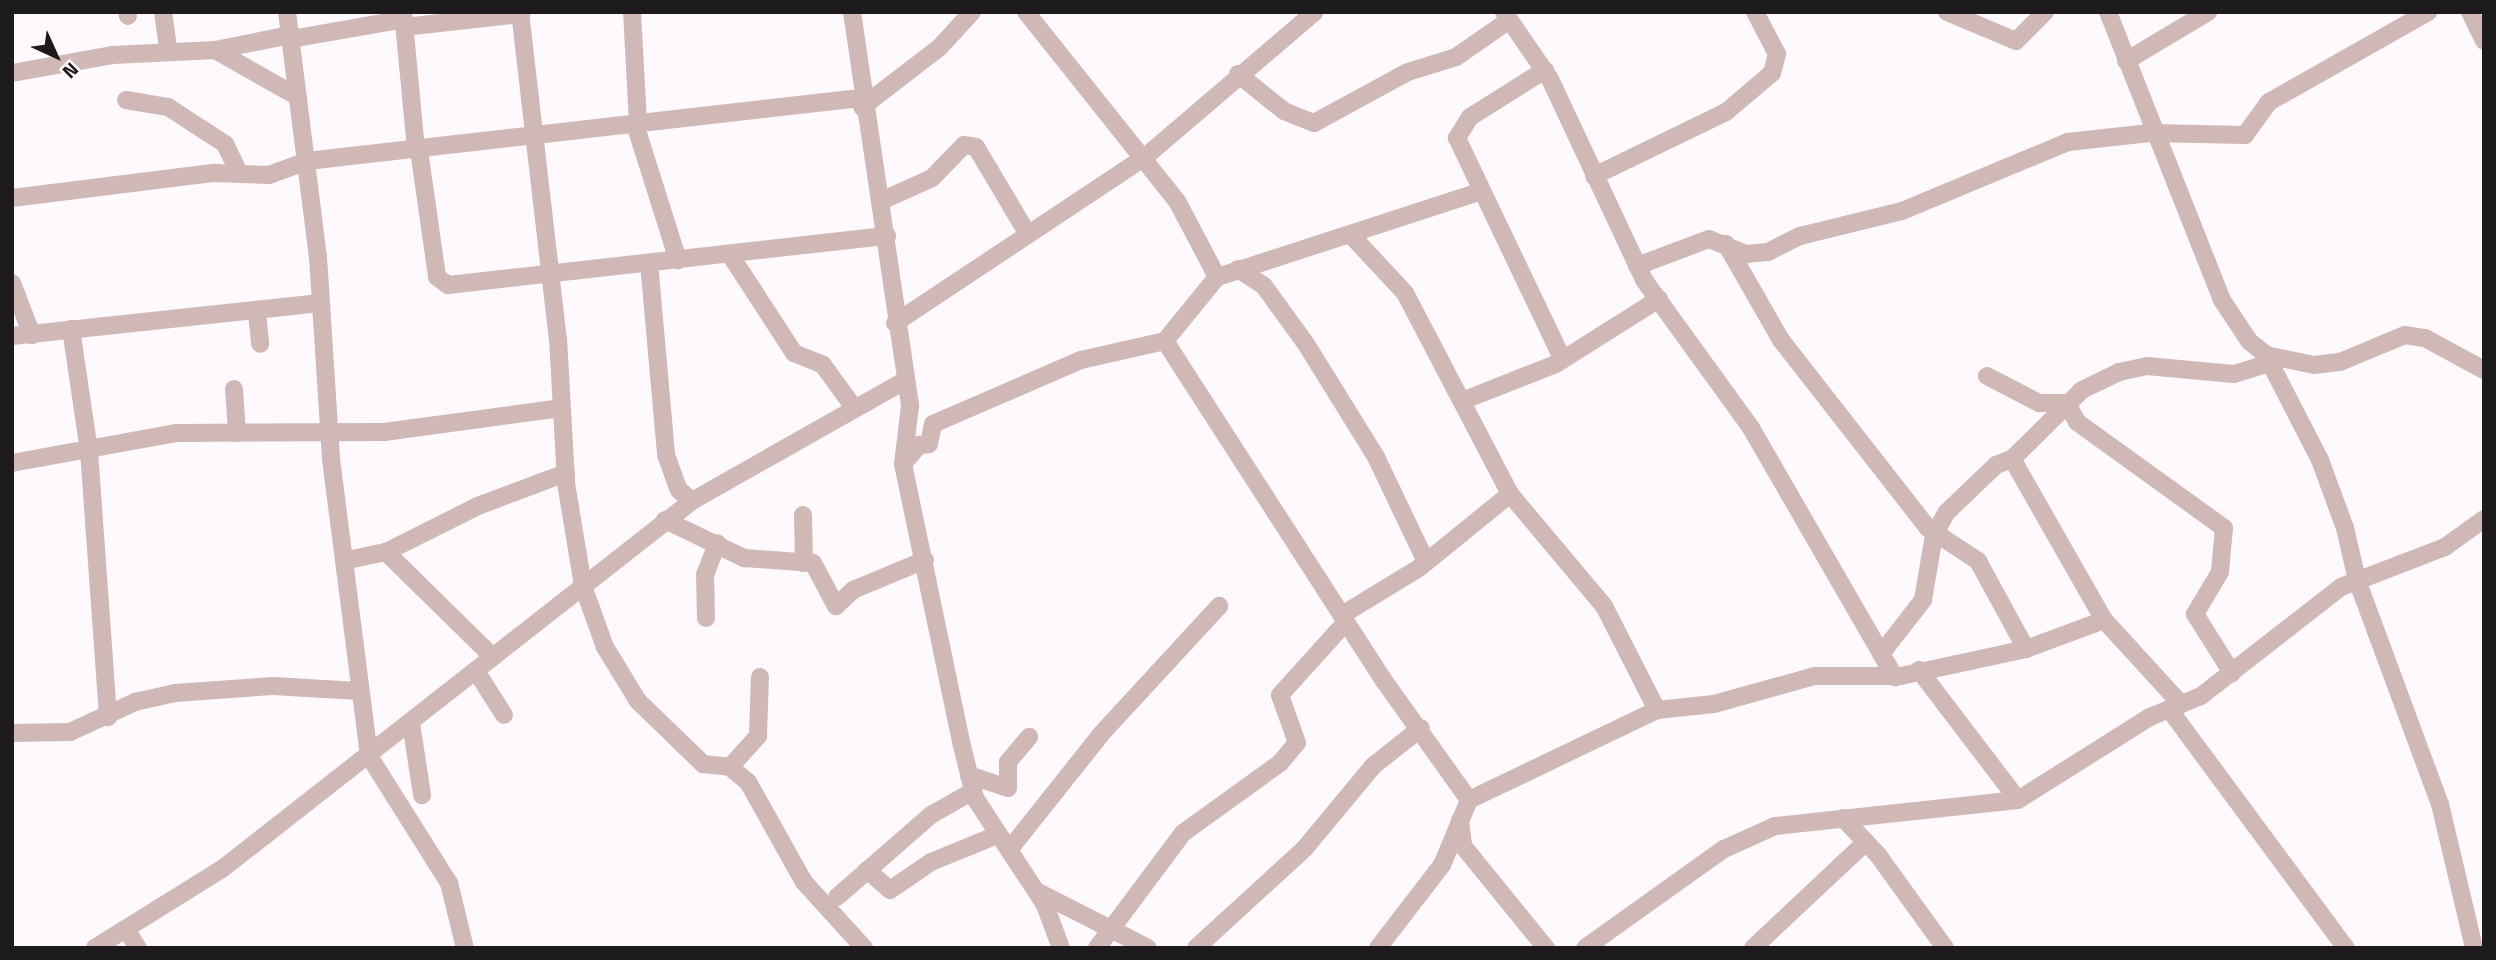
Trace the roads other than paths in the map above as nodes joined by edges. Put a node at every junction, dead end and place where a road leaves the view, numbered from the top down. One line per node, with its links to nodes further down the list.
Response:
1 (163, 12): 20 (street)
2 (287, 12): 18 (street)
3 (632, 12): 29 (street)
4 (852, 12): 28 (street)
5 (972, 12): 28 (street)
6 (1026, 12): 33 (street)
7 (1315, 12): 25 (street)
8 (1755, 12): 36 (street)
9 (1947, 12): 10 (street)
10 (2045, 12)
11 (2108, 12): 22 (street)
12 (2208, 12): 22 (street)
13 (2428, 12): 30 (street)
14 (2470, 12): 19 (street)
15 (521, 13): 17 (street); 31 (street)
16 (1506, 16): 23 (street); 25 (street)
17 (404, 19): 18 (street); 32 (street)
18 (291, 37): 21 (street); 26 (street)
19 (2484, 41)
20 (168, 48): 21 (street); 24 (street)
21 (215, 50): 26 (street)
22 (2126, 61): 30 (street)
23 (1545, 70): 36 (street); 37 (street)
24 (12, 73)
25 (1238, 74): 33 (street)
26 (298, 97): 34 (street)
27 (126, 100): 35 (street)
28 (861, 102): 29 (street); 39 (street)
29 (636, 124): 31 (street); 45 (street)
30 (2150, 133): 43 (street); 62 (street)
31 (533, 136): 32 (street); 49 (street)
32 (418, 150): 34 (street); 49 (street)
33 (1144, 157): 40 (street); 50 (street)
34 (307, 161): 35 (street); 53 (street)
35 (239, 173): 38 (street)
36 (1594, 176): 47 (street)
37 (1482, 191): 41 (street); 61 (street)
38 (12, 198)
39 (881, 201): 40 (street); 42 (street)
40 (1027, 233): 55 (street)
41 (1351, 235): 48 (street); 67 (street)
42 (887, 236): 44 (street); 55 (street)
43 (1725, 244): 47 (street); 83 (street)
44 (731, 256): 45 (street); 70 (street)
45 (678, 260): 46 (street)
46 (649, 263): 49 (street); 79 (street)
47 (1637, 267): 52 (street)
48 (1238, 269): 50 (street); 88 (street)
49 (548, 275): 69 (street)
50 (1217, 277): 59 (street)
51 (12, 283): 57 (street)
52 (1659, 299): 61 (street); 97 (street)
53 (320, 303): 54 (street); 71 (street)
54 (257, 313): 56 (street); 60 (street)
55 (895, 323): 65 (street)
56 (71, 329): 57 (street); 73 (street)
57 (32, 335): 58 (street)
58 (12, 336)
59 (1165, 341): 76 (street); 94 (street)
60 (260, 344)
61 (1562, 358): 67 (street)
62 (2268, 359): 63 (street); 68 (street); 90 (street)
63 (2484, 370)
64 (1987, 376): 68 (street)
65 (904, 382): 70 (street); 76 (street)
66 (234, 389): 72 (street)
67 (1462, 401): 78 (street)
68 (2067, 403): 74 (street); 101 (street)
69 (561, 408): 71 (street); 77 (street)
70 (855, 409): 79 (street)
71 (329, 429): 72 (street); 86 (street)
72 (237, 433): 73 (street)
73 (89, 451): 75 (street); 108 (street)
74 (2012, 459): 83 (street); 95 (street)
75 (12, 463)
76 (904, 464): 87 (street)
77 (566, 473): 85 (street); 91 (street)
78 (1510, 494): 88 (street); 106 (street)
79 (692, 501): 82 (street)
80 (803, 514): 89 (street)
81 (2484, 519): 90 (street)
82 (665, 520): 84 (street); 91 (street)
83 (1934, 535): 96 (street); 97 (street)
84 (717, 543): 89 (street); 93 (street)
85 (386, 552): 86 (street); 98 (street)
86 (348, 560): 104 (street)
87 (925, 560): 89 (street); 115 (street)
88 (1426, 562): 94 (street)
89 (804, 563)
90 (2357, 580): 101 (street); 142 (street)
91 (583, 586): 98 (street); 114 (street)
92 (1219, 606): 122 (street)
93 (706, 618)
94 (1344, 618): 110 (street); 126 (street)
95 (2104, 620): 96 (street); 105 (street)
96 (2026, 649): 99 (street)
97 (1881, 653): 103 (street)
98 (493, 657): 100 (street)
99 (1919, 670): 103 (street); 118 (street)
100 (477, 671): 107 (street); 109 (street)
101 (2232, 673): 105 (street)
102 (760, 677): 114 (street)
103 (1895, 677): 106 (street)
104 (359, 691): 108 (street); 113 (street)
105 (2175, 706): 118 (street); 141 (street)
106 (1657, 710): 117 (street)
107 (504, 715)
108 (107, 717): 111 (street)
109 (411, 723): 113 (street); 116 (street)
110 (1421, 728): 117 (street); 135 (street)
111 (12, 733)
112 (1029, 737): 115 (street)
113 (369, 755): 127 (street); 130 (street)
114 (730, 767): 131 (street)
115 (971, 783): 122 (street); 123 (street)
116 (422, 795)
117 (1469, 800): 120 (street)
118 (2018, 800): 119 (street)
119 (1843, 818): 121 (street); 138 (street)
120 (1460, 820): 136 (street); 137 (street)
121 (1866, 842): 139 (street); 140 (street)
122 (1003, 843): 123 (street); 124 (street)
123 (867, 870): 125 (street)
124 (1038, 892): 126 (street); 132 (street)
125 (837, 897)
126 (1114, 926): 133 (street); 134 (street)
127 (126, 929): 128 (street); 129 (street)
128 (95, 948)
129 (138, 948)
130 (465, 948)
131 (864, 948)
132 (1060, 948)
133 (1097, 948)
134 (1148, 948)
135 (1196, 948)
136 (1378, 948)
137 (1546, 948)
138 (1585, 948)
139 (1753, 948)
140 (1945, 948)
141 (2346, 948)
142 (2474, 948)

